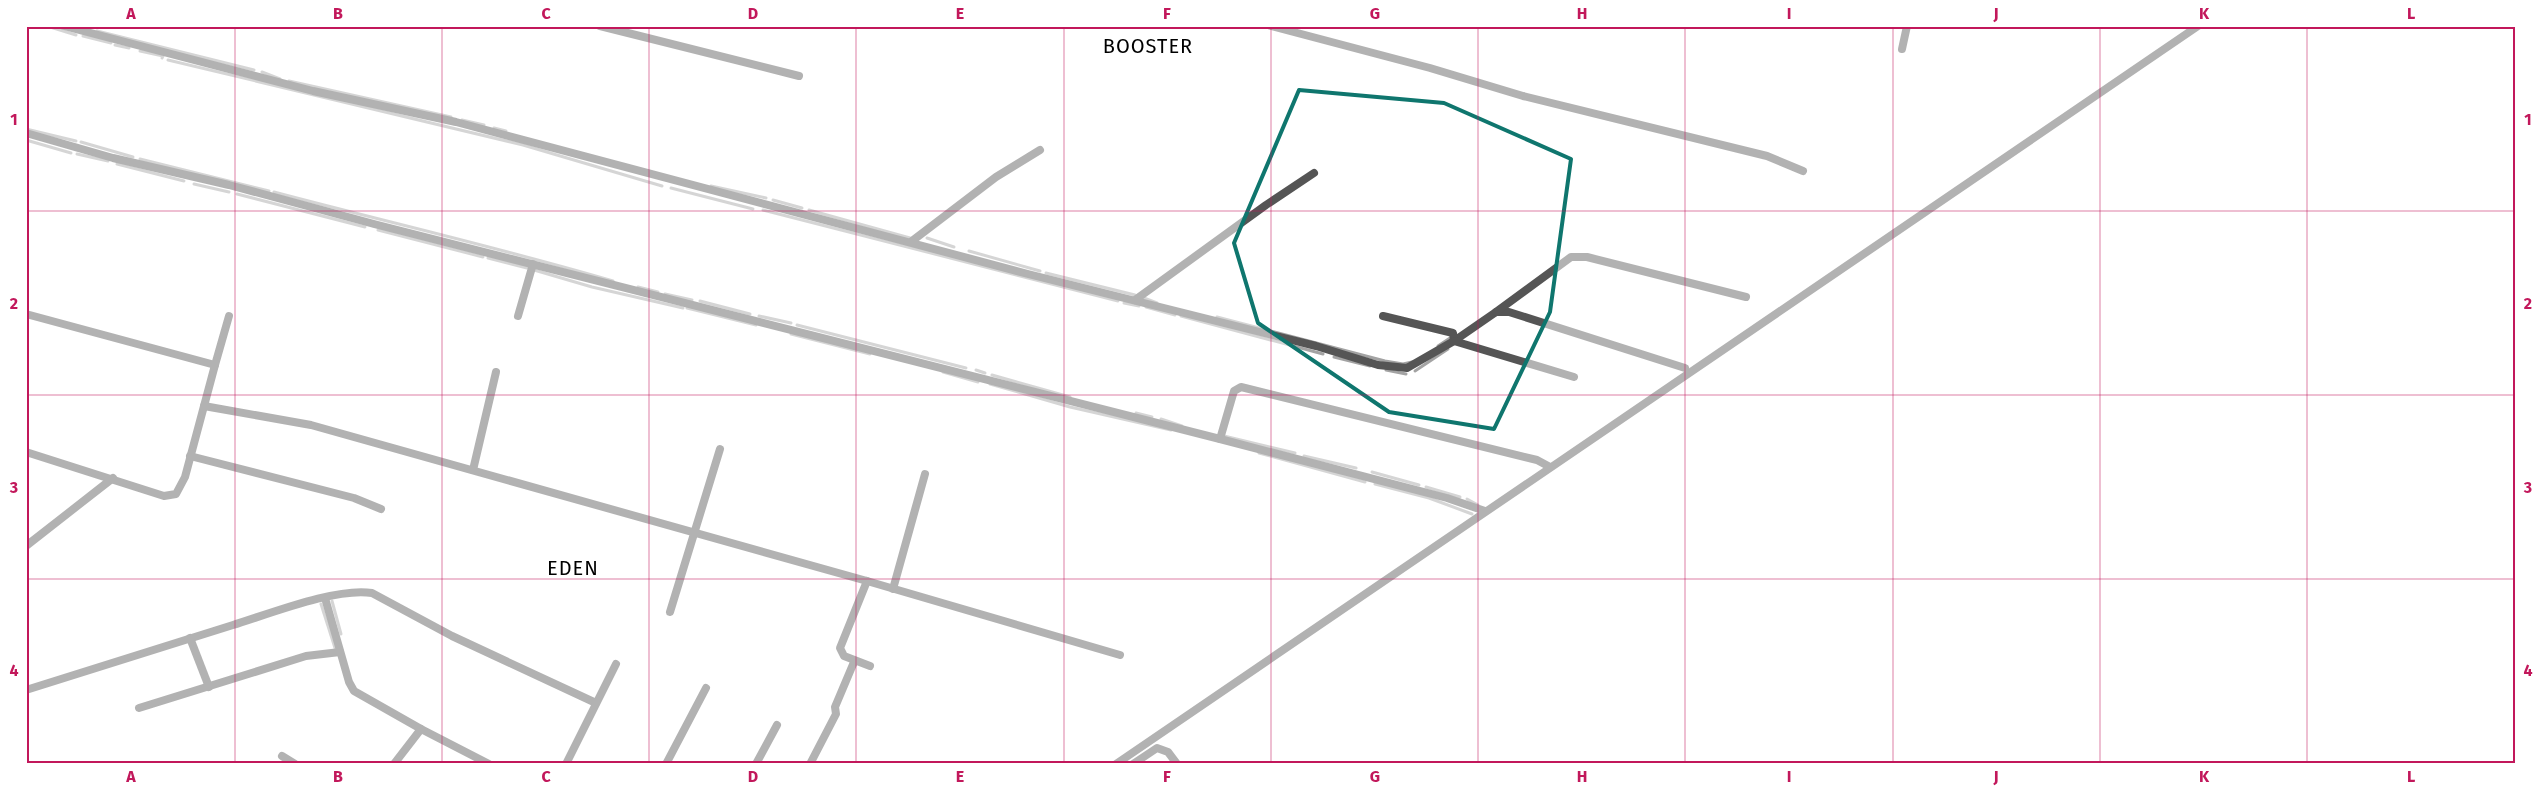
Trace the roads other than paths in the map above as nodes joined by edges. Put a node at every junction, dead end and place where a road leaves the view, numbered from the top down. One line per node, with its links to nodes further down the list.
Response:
1 (64, 26): 12 (street)
2 (600, 26): 7 (street)
3 (1271, 26): 10 (street)
4 (1907, 26): 6 (street)
5 (2198, 26): 31 (street)
6 (1902, 49)
7 (799, 76)
8 (26, 133): 13 (street)
9 (1040, 150): 12 (street)
10 (1802, 171)
11 (1314, 173): 15 (street)
12 (912, 241): 15 (street)
13 (533, 264): 19 (street); 27 (street)
14 (1746, 298): 16 (street)
15 (1135, 300): 21 (street)
16 (1496, 312): 21 (street); 23 (street)
17 (26, 314): 22 (street)
18 (229, 316): 22 (street)
19 (518, 316)
20 (1383, 316): 21 (street)
21 (1454, 340): 25 (street)
22 (215, 365): 26 (street)
23 (1684, 368)
24 (496, 372): 32 (street)
25 (1574, 377)
26 (204, 406): 30 (street); 32 (street)
27 (1220, 439): 31 (street); 36 (street)
28 (720, 449): 37 (street)
29 (26, 452): 34 (street)
30 (190, 456): 34 (street); 35 (street)
31 (1550, 467): 36 (street)
32 (473, 470): 37 (street)
33 (925, 474): 40 (street)
34 (113, 478): 38 (street)
35 (381, 509)
36 (1486, 510): 64 (street)
37 (694, 534): 39 (street); 42 (street)
38 (26, 546)
39 (867, 581): 40 (street); 46 (street)
40 (893, 589): 45 (street)
41 (325, 598): 43 (street); 44 (street); 52 (street)
42 (670, 612)
43 (190, 638): 49 (street); 51 (street)
44 (340, 652): 49 (street); 55 (street)
45 (1120, 656)
46 (854, 662): 48 (street); 63 (street)
47 (616, 664): 52 (street)
48 (870, 666)
49 (209, 687): 53 (street)
50 (706, 688): 61 (street)
51 (26, 690)
52 (596, 703): 60 (street)
53 (139, 708)
54 (777, 725): 62 (street)
55 (421, 729): 58 (street); 59 (street)
56 (282, 756): 57 (street)
57 (295, 764)
58 (394, 764)
59 (489, 764)
60 (566, 764)
61 (666, 764)
62 (756, 764)
63 (810, 764)
64 (1116, 764)
65 (1133, 764): 66 (street)
66 (1177, 764)

